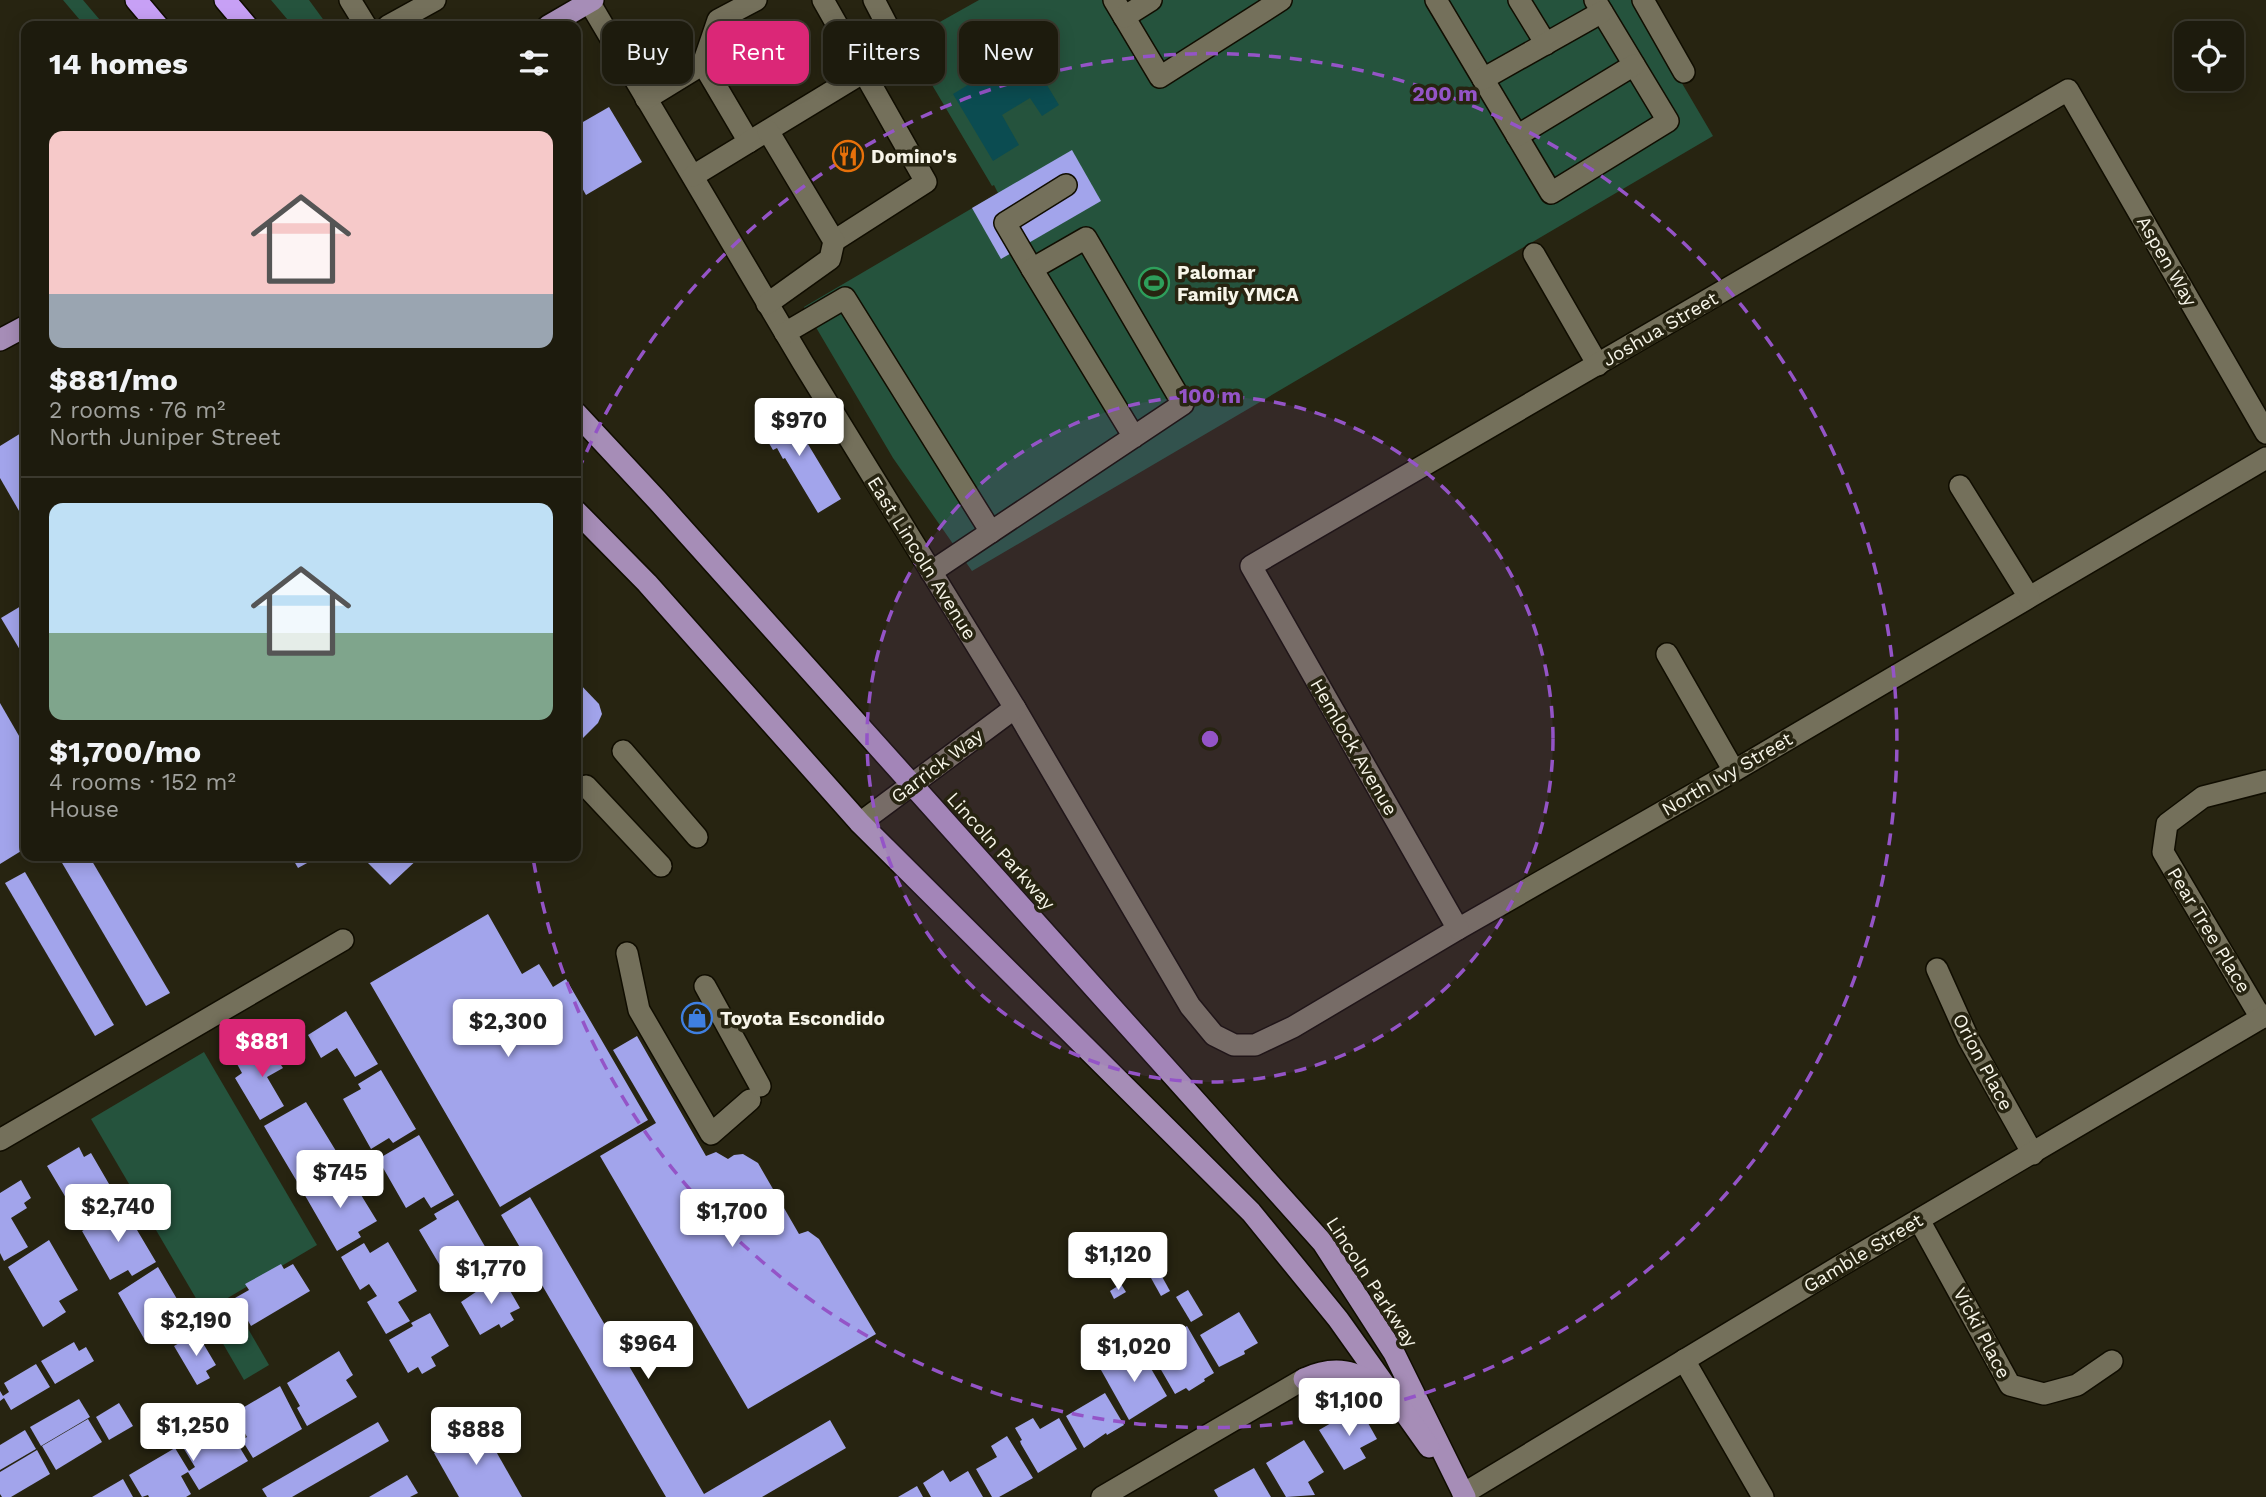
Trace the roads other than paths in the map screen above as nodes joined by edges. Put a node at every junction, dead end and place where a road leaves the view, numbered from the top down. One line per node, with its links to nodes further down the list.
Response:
1 (136, 0): 16 (highway)
2 (225, 0): 17 (highway)
3 (350, 0): 18 (street)
4 (435, 0): 19 (street)
5 (822, 0): 21 (street)
6 (874, 0): 22 (street)
7 (1151, 0): 15 (street)
8 (1281, 0): 15 (street)
9 (1436, 0): 27 (street)
10 (1519, 0): 23 (street)
11 (1643, 0): 26 (street)
12 (590, 1): 20 (main road); 31 (street, East Lincoln Avenue)
13 (744, 3): 24 (street)
14 (1599, 6): 23 (street); 25 (street)
15 (1119, 8)
16 (154, 21)
17 (243, 21)
18 (363, 21)
19 (397, 21)
20 (556, 21)
21 (834, 21)
22 (885, 21)
23 (1546, 44): 27 (street)
24 (703, 64): 31 (street); 32 (street)
25 (1634, 65): 33 (street); 33 (street)
26 (1684, 72)
27 (1483, 79): 33 (street)
28 (845, 84): 32 (street)
29 (870, 84): 36 (street)
30 (2068, 90): 43 (street, Joshua Street); 45 (street, Aspen Way)
31 (646, 99): 34 (street, East Lincoln Avenue)
32 (758, 136): 34 (street); 36 (street)
33 (1517, 136)
34 (693, 176): 39 (street, East Lincoln Avenue)
35 (1066, 185): 38 (street)
36 (834, 241): 39 (street)
37 (1534, 254): 43 (street)
38 (1032, 269): 46 (street); 46 (street)
39 (768, 304): 41 (street, East Lincoln Avenue)
40 (21, 329): 42 (main road)
41 (785, 333): 50 (street); 52 (street, East Lincoln Avenue)
42 (0, 340)
43 (1598, 365): 51 (street, Joshua Street)
44 (581, 418): 59 (main road, Lincoln Parkway)
45 (2266, 433)
46 (1134, 437): 50 (street)
47 (2266, 458): 53 (street, North Ivy Street)
48 (1960, 485): 53 (street)
49 (581, 515): 61 (main road)
50 (991, 532): 52 (street)
51 (1251, 566): 64 (street, Hemlock Avenue)
52 (931, 572): 55 (street, East Lincoln Avenue)
53 (2029, 597): 57 (street, North Ivy Street)
54 (1667, 654): 57 (street)
55 (1015, 708): 59 (street, Garrick Way); 69 (street, East Lincoln Avenue)
56 (623, 751): 62 (street)
57 (1734, 771): 64 (street, North Ivy Street)
58 (2266, 781): 70 (street, Pear Tree Place)
59 (912, 785): 61 (street, Garrick Way); 78 (main road, Lincoln Parkway)
60 (586, 786): 63 (street)
61 (860, 823): 77 (main road)
62 (697, 837)
63 (661, 866)
64 (1458, 929): 69 (street, North Ivy Street)
65 (343, 940): 71 (street)
66 (627, 953): 68 (street)
67 (1937, 969): 72 (street, Orion Place)
68 (705, 986)
69 (1190, 1006)
70 (2264, 1017): 72 (street, Gamble Street)
71 (0, 1140)
72 (2033, 1154): 73 (street, Gamble Street)
73 (1919, 1220): 74 (street, Gamble Street); 75 (street, Vicki Place)
74 (1685, 1360): 78 (street, Gamble Street); 80 (street)
75 (2112, 1361)
76 (1304, 1378): 77 (main road); 79 (street)
77 (1388, 1390): 78 (main road)
78 (1464, 1496)
79 (1102, 1497)
80 (1763, 1497)

